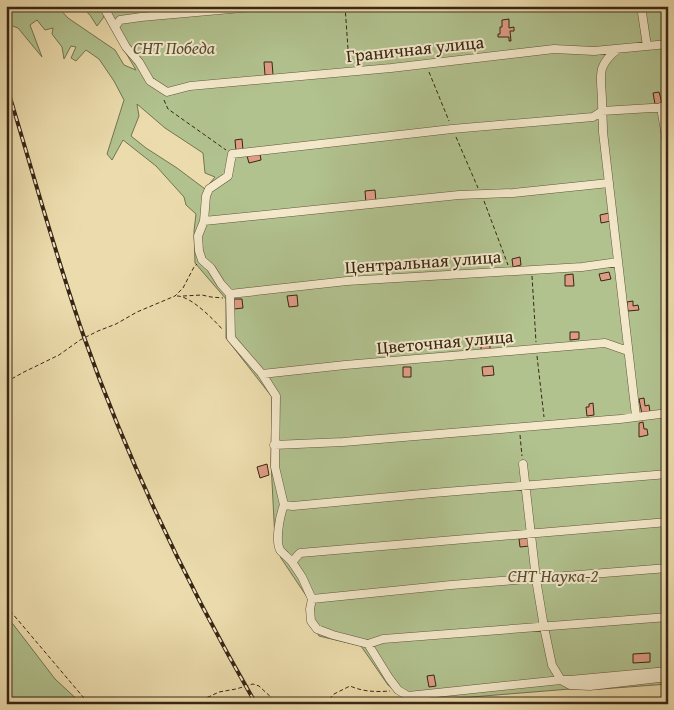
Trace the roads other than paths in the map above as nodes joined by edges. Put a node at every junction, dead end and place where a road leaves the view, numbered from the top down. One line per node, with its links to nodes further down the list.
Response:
1 (103, 6): 4 (street)
2 (263, 6): 4 (street)
3 (641, 6): 6 (street)
4 (115, 27): 7 (street, Граничная улица)
5 (668, 44): 6 (street, Граничная улица)
6 (647, 46): 7 (street, Граничная улица)
7 (618, 49): 9 (street)
8 (665, 107): 9 (street); 10 (street)
9 (602, 111): 11 (street); 12 (street)
10 (668, 149)
11 (609, 183): 12 (street); 13 (street)
12 (204, 221): 14 (street)
13 (618, 262): 14 (street, Центральная улица); 15 (street)
14 (230, 294): 16 (street)
15 (628, 351): 16 (street, Цветочная улица); 18 (street)
16 (262, 374): 19 (street)
17 (668, 413): 18 (street)
18 (636, 416): 19 (street)
19 (274, 445): 23 (street)
20 (523, 464): 22 (street)
21 (668, 474): 22 (street)
22 (525, 485): 23 (street); 25 (street)
23 (284, 505): 26 (street)
24 (668, 522): 25 (street)
25 (531, 534): 26 (street); 28 (street)
26 (292, 562): 29 (street)
27 (668, 568): 28 (street)
28 (536, 579): 29 (street); 31 (street)
29 (312, 599): 32 (street)
30 (668, 617): 31 (street)
31 (544, 627): 32 (street); 35 (street)
32 (368, 644): 35 (street)
33 (668, 671): 35 (street)
34 (668, 677): 35 (street)
35 (561, 680)

